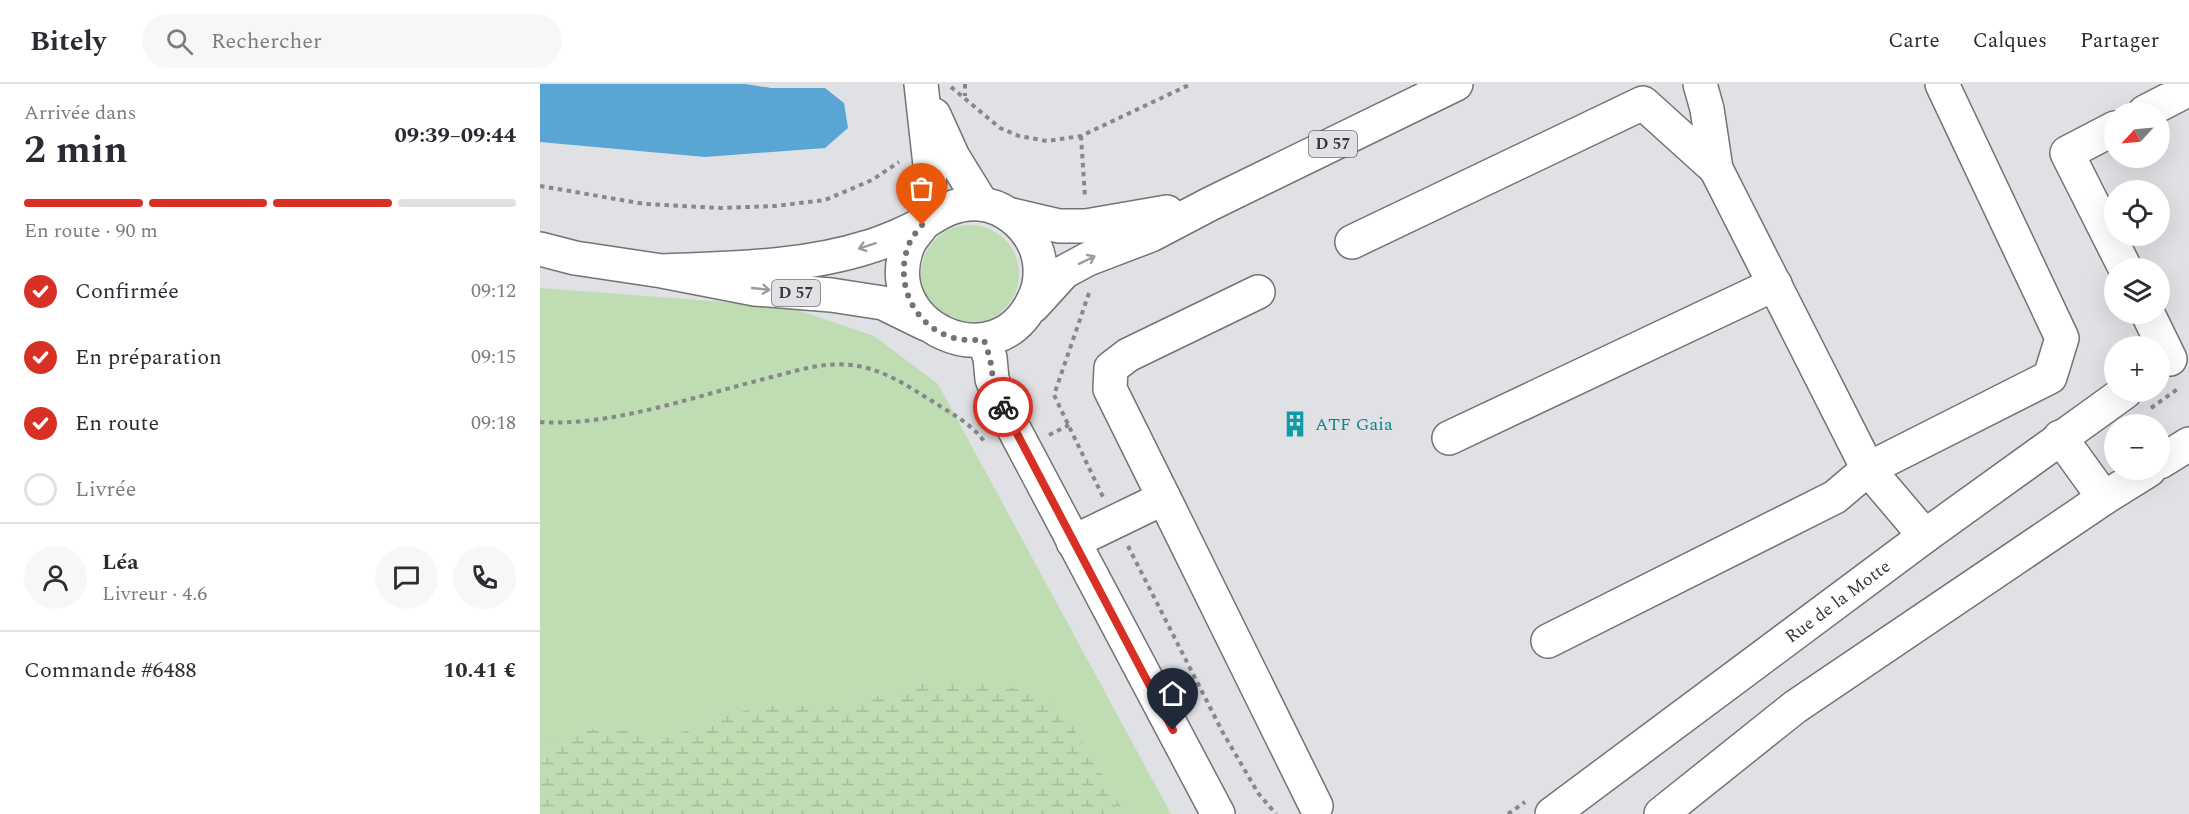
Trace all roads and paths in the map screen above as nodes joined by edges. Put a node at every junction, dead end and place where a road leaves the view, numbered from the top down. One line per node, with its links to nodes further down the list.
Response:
1 (964, 84): 8 (path)
2 (1191, 84): 11 (path)
3 (1456, 84): 15 (main road, D 57)
4 (1701, 84): 13 (main road)
5 (1942, 84): 37 (main road)
6 (2180, 84): 9 (main road)
7 (930, 87): 8 (path); 16 (main road); 17 (main road)
8 (965, 97): 11 (path)
9 (2164, 102)
10 (2104, 134): 21 (main road)
11 (1081, 136): 18 (path)
12 (901, 157): 14 (path)
13 (1716, 169): 19 (main road); 23 (main road)
14 (540, 186)
15 (1210, 204): 18 (main road, D 57); 25 (main road, D 57, one-way to 15)
16 (995, 209): 17 (main road); 18 (main road, D 57); 25 (main road)
17 (925, 222): 22 (main road, D 57, one-way to 22); 26 (main road)
18 (1086, 226)
19 (1352, 242)
20 (540, 249): 22 (main road, D 57)
21 (2120, 258)
22 (662, 271): 26 (main road, D 57, one-way to 26)
23 (1775, 284): 33 (main road); 37 (main road)
24 (1257, 292): 39 (main road)
25 (1029, 312): 28 (main road)
26 (927, 324): 28 (main road)
27 (2153, 324): 29 (main road)
28 (984, 340): 42 (main road)
29 (2175, 364)
30 (2136, 402): 32 (main road, Rue de la Motte)
31 (540, 422): 35 (path)
32 (2060, 437): 40 (main road); 41 (main road, Rue de la Motte)
33 (1449, 438)
34 (2189, 444): 36 (main road)
35 (992, 453)
36 (2170, 456)
37 (1868, 469): 41 (main road); 43 (main road)
38 (2133, 480): 40 (main road)
39 (1164, 498): 42 (main road); 44 (main road)
40 (2104, 498): 47 (main road)
41 (1925, 536): 46 (main road, Rue de la Motte)
42 (1073, 542): 45 (main road)
43 (1548, 641)
44 (1317, 806)
45 (1218, 814)
46 (1552, 814)
47 (1662, 814)

